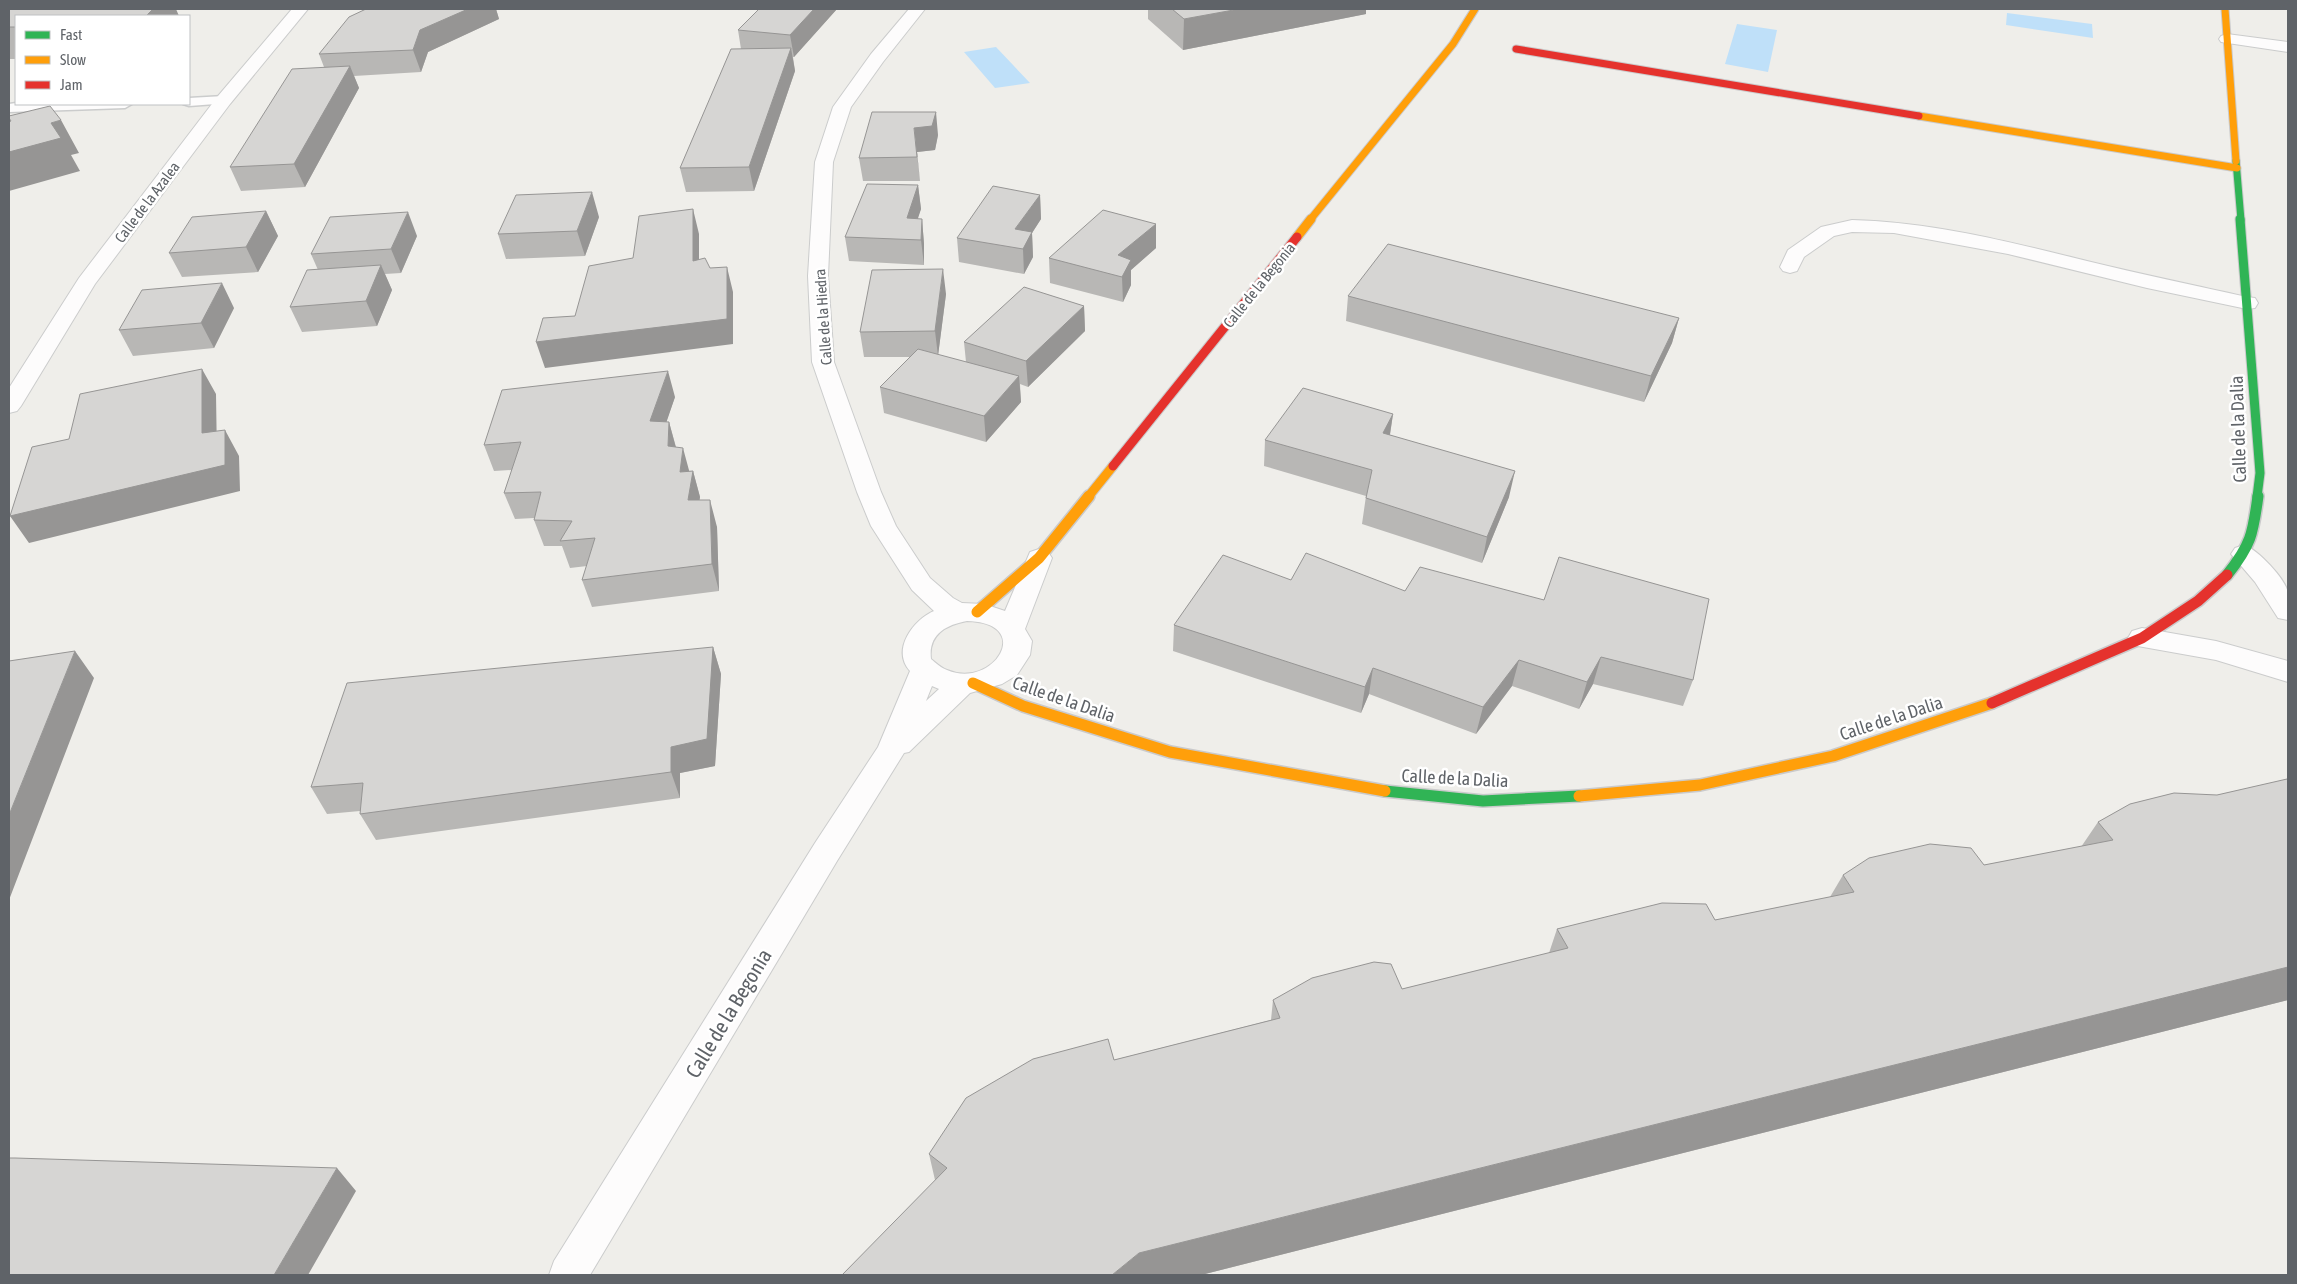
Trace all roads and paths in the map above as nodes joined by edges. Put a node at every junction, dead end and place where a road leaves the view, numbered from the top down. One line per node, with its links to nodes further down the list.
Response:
1 (300, 9): 8 (street, Calle de la Azalea)
2 (916, 9): 19 (street, Calle de la Hiedra)
3 (1475, 9): 17 (street, Calle de la Begonia)
4 (2225, 9): 5 (street, Calle de la Dalia)
5 (2227, 39): 6 (street); 12 (street, Calle de la Dalia)
6 (2288, 47)
7 (1516, 48): 12 (street)
8 (224, 100): 9 (lane); 15 (street, Calle de la Azalea)
9 (190, 102)
10 (96, 105): 11 (lane)
11 (9, 108)
12 (2236, 168): 14 (street, Calle de la Dalia)
13 (1790, 267): 14 (street)
14 (2247, 303): 16 (street, Calle de la Dalia)
15 (9, 406)
16 (2244, 554): 18 (street); 21 (street, Calle de la Dalia)
17 (1039, 558): 19 (street, Calle de la Begonia); 20 (street, Calle de la Begonia)
18 (2288, 611)
19 (967, 613): 20 (street); 22 (street)
20 (1012, 628): 24 (street)
21 (2142, 638): 23 (street); 24 (street, Calle de la Dalia)
22 (924, 670): 24 (street); 25 (street, Calle de la Begonia)
23 (2288, 672)
24 (967, 684): 25 (street, Calle de la Begonia)
25 (892, 751): 26 (street, Calle de la Begonia)
26 (568, 1275)

